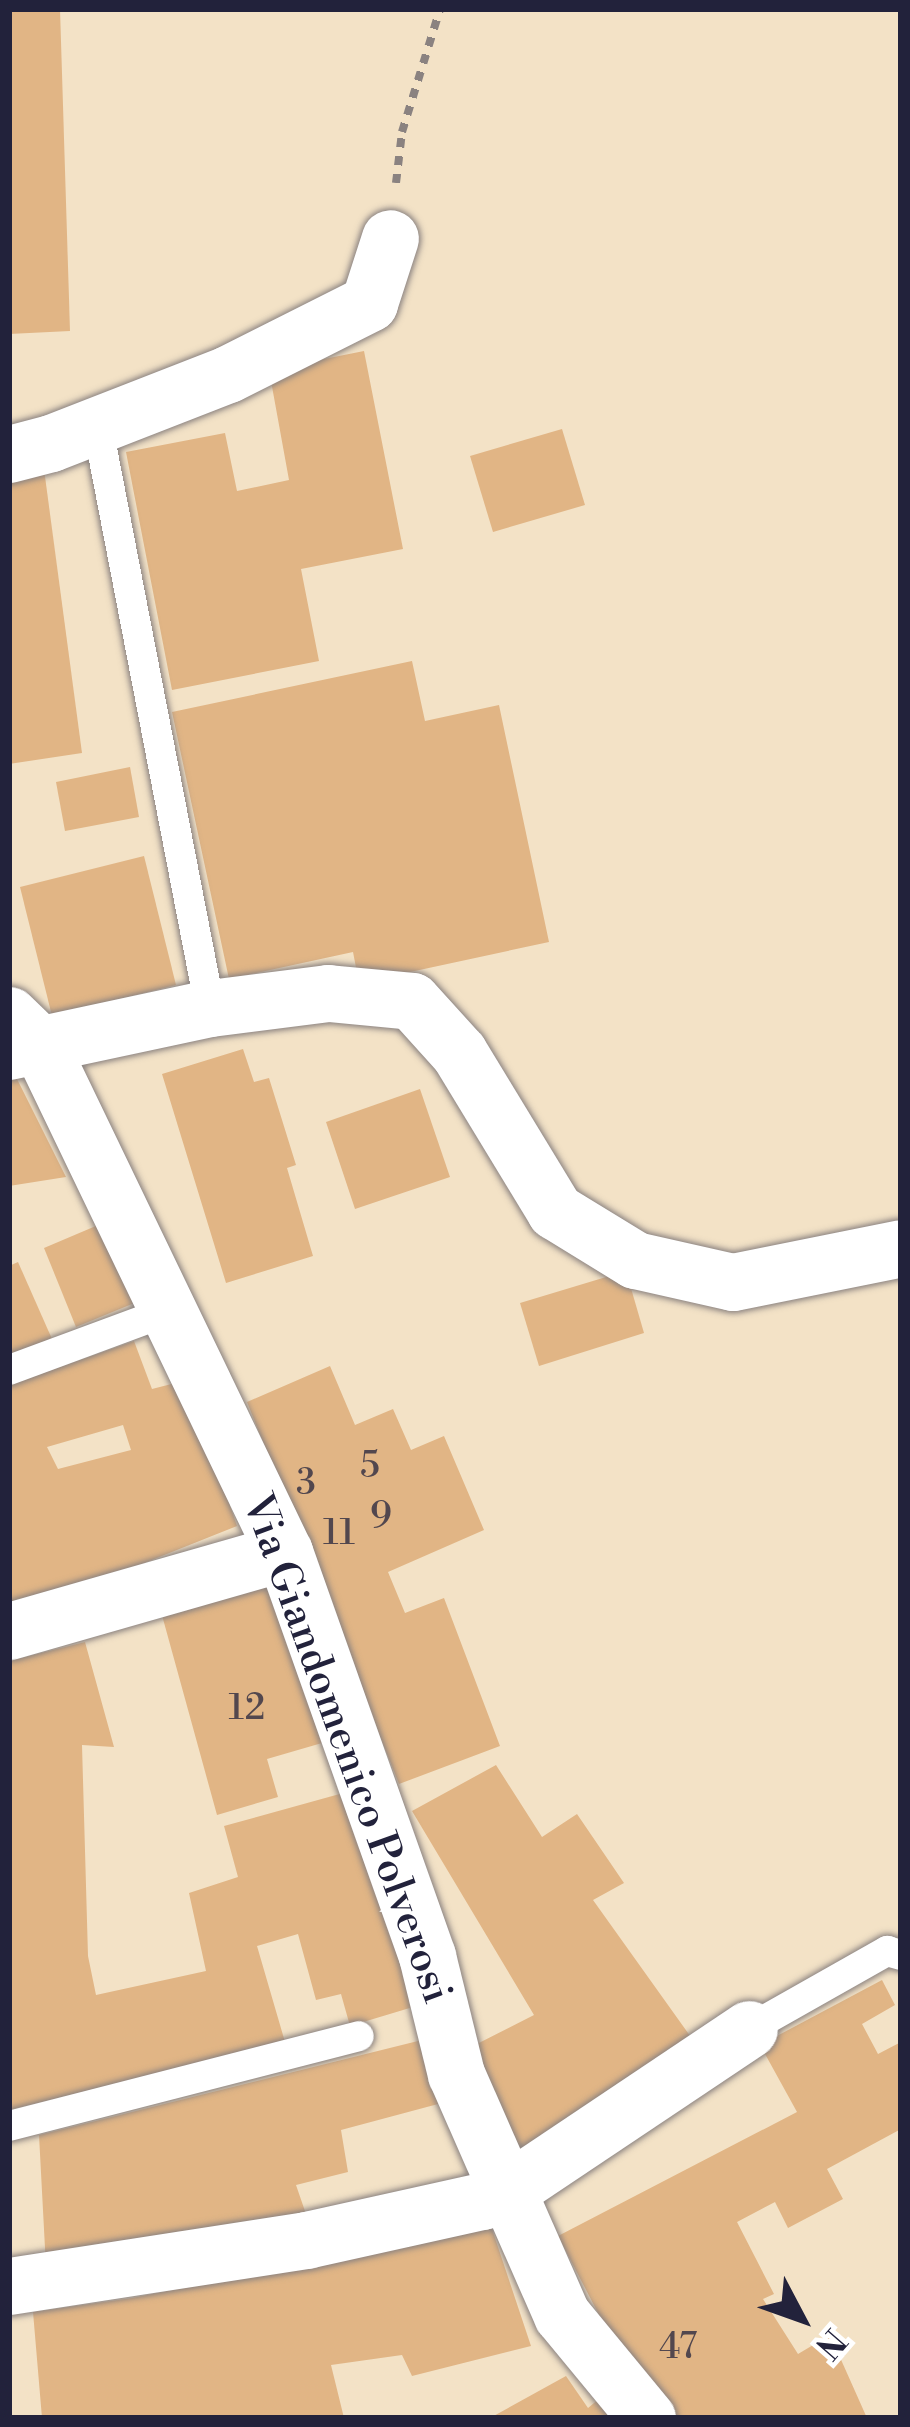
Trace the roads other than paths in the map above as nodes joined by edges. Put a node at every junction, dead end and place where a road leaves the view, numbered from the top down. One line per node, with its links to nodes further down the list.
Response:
1 (390, 238): 2 (street)
2 (97, 423): 3 (street); 4 (lane)
3 (9, 454)
4 (210, 1009): 5 (street); 6 (street)
5 (19, 1037): 7 (street, Via Giandomenico Polverosi)
6 (901, 1248)
7 (171, 1310): 8 (lane); 9 (street, Via Giandomenico Polverosi)
8 (9, 1370)
9 (284, 1552): 10 (street); 15 (street, Via Giandomenico Polverosi)
10 (9, 1631)
11 (901, 1955): 12 (lane)
12 (749, 2029): 15 (street)
13 (359, 2036): 14 (lane)
14 (9, 2126)
15 (507, 2191): 16 (street); 17 (street, Via Giandomenico Polverosi)
16 (9, 2286)
17 (647, 2418)

